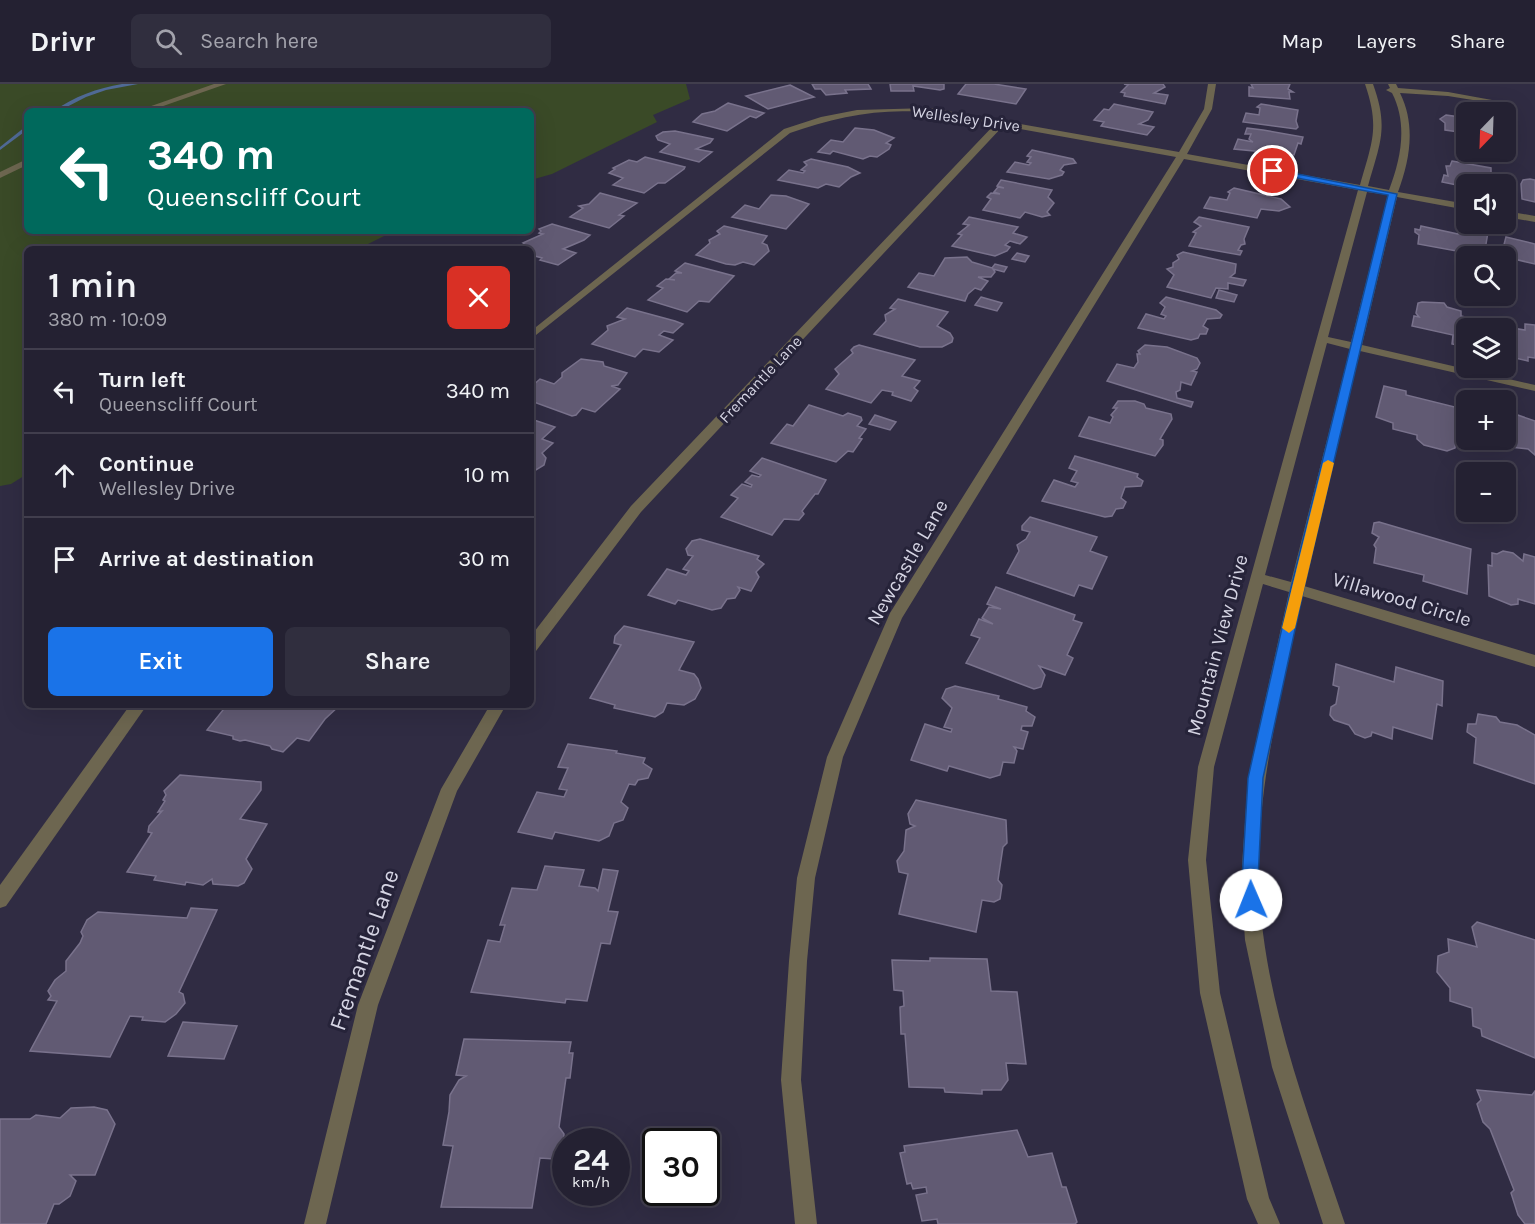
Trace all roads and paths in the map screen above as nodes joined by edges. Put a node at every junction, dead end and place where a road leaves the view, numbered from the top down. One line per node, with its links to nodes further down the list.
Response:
1 (222, 84): 6 (street)
2 (1212, 84): 8 (street, Newcastle Lane)
3 (1370, 86): 4 (street); 11 (street, Mountain View Drive)
4 (1394, 87): 5 (street); 12 (street)
5 (1498, 102)
6 (150, 108)
7 (1002, 122): 8 (street, Wellesley Drive); 16 (street, Wellesley Drive); 22 (street, Fremantle Lane)
8 (1182, 155): 11 (street, Wellesley Drive); 28 (street, Newcastle Lane)
9 (24, 163): 10 (street)
10 (0, 175)
11 (1363, 188): 12 (street, Wellesley Drive); 17 (street, Mountain View Drive)
12 (1393, 194): 13 (street, Wellesley Drive); 18 (street)
13 (1456, 205)
14 (1516, 216): 15 (street)
15 (1535, 219)
16 (534, 334)
17 (1322, 339): 18 (street); 20 (street, Mountain View Drive)
18 (1358, 347): 19 (street); 21 (street)
19 (1535, 388)
20 (1257, 577): 21 (street, Villawood Circle); 29 (street, Mountain View Drive)
21 (1297, 588): 23 (street, Villawood Circle); 30 (street)
22 (534, 643)
23 (1535, 661)
24 (137, 708): 26 (street)
25 (496, 708): 27 (street, Fremantle Lane)
26 (0, 900)
27 (315, 1224)
28 (806, 1224)
29 (1269, 1224)
30 (1334, 1224)

